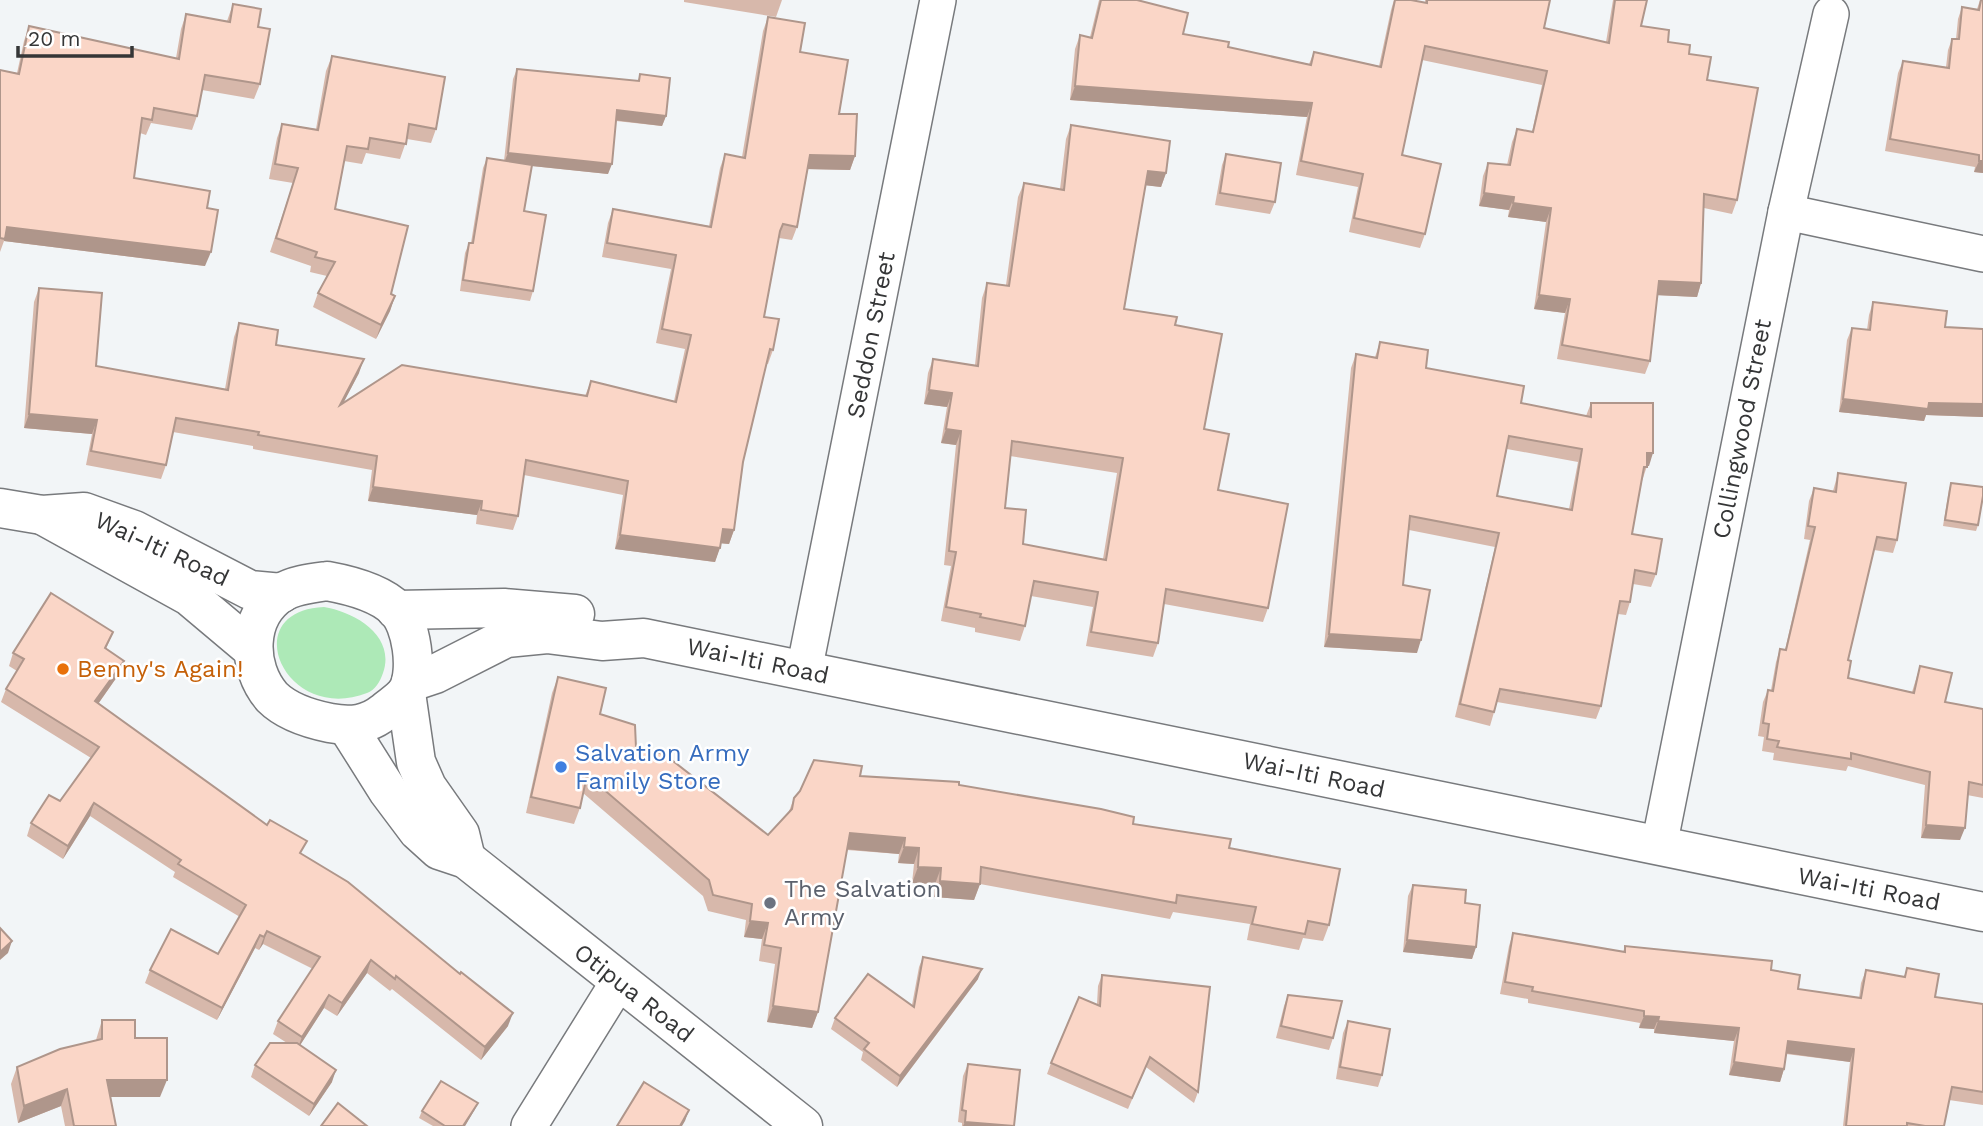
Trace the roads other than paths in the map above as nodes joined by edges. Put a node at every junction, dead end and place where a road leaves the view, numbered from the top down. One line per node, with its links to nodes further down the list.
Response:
1 (938, 0): 11 (street, Seddon Street)
2 (1831, 14): 3 (street, Collingwood Street)
3 (1786, 212): 4 (street); 14 (street, Collingwood Street)
4 (1983, 254)
5 (0, 508): 6 (main road, Wai-Iti Road)
6 (42, 514): 7 (main road, Wai-Iti Road); 10 (main road, Wai-Iti Road)
7 (282, 593): 8 (main road); 10 (main road)
8 (396, 610): 9 (main road, Wai-Iti Road); 12 (main road)
9 (644, 638): 11 (main road, Wai-Iti Road); 12 (main road, Wai-Iti Road)
10 (252, 649): 13 (main road)
11 (804, 671): 14 (main road, Wai-Iti Road)
12 (409, 688): 13 (main road); 15 (main road)
13 (346, 726): 15 (main road, Otipua Road)
14 (1659, 846): 16 (main road, Wai-Iti Road)
15 (466, 859): 17 (main road, Otipua Road)
16 (1983, 912)
17 (619, 981): 18 (street); 19 (main road, Otipua Road)
18 (529, 1126)
19 (803, 1126)

